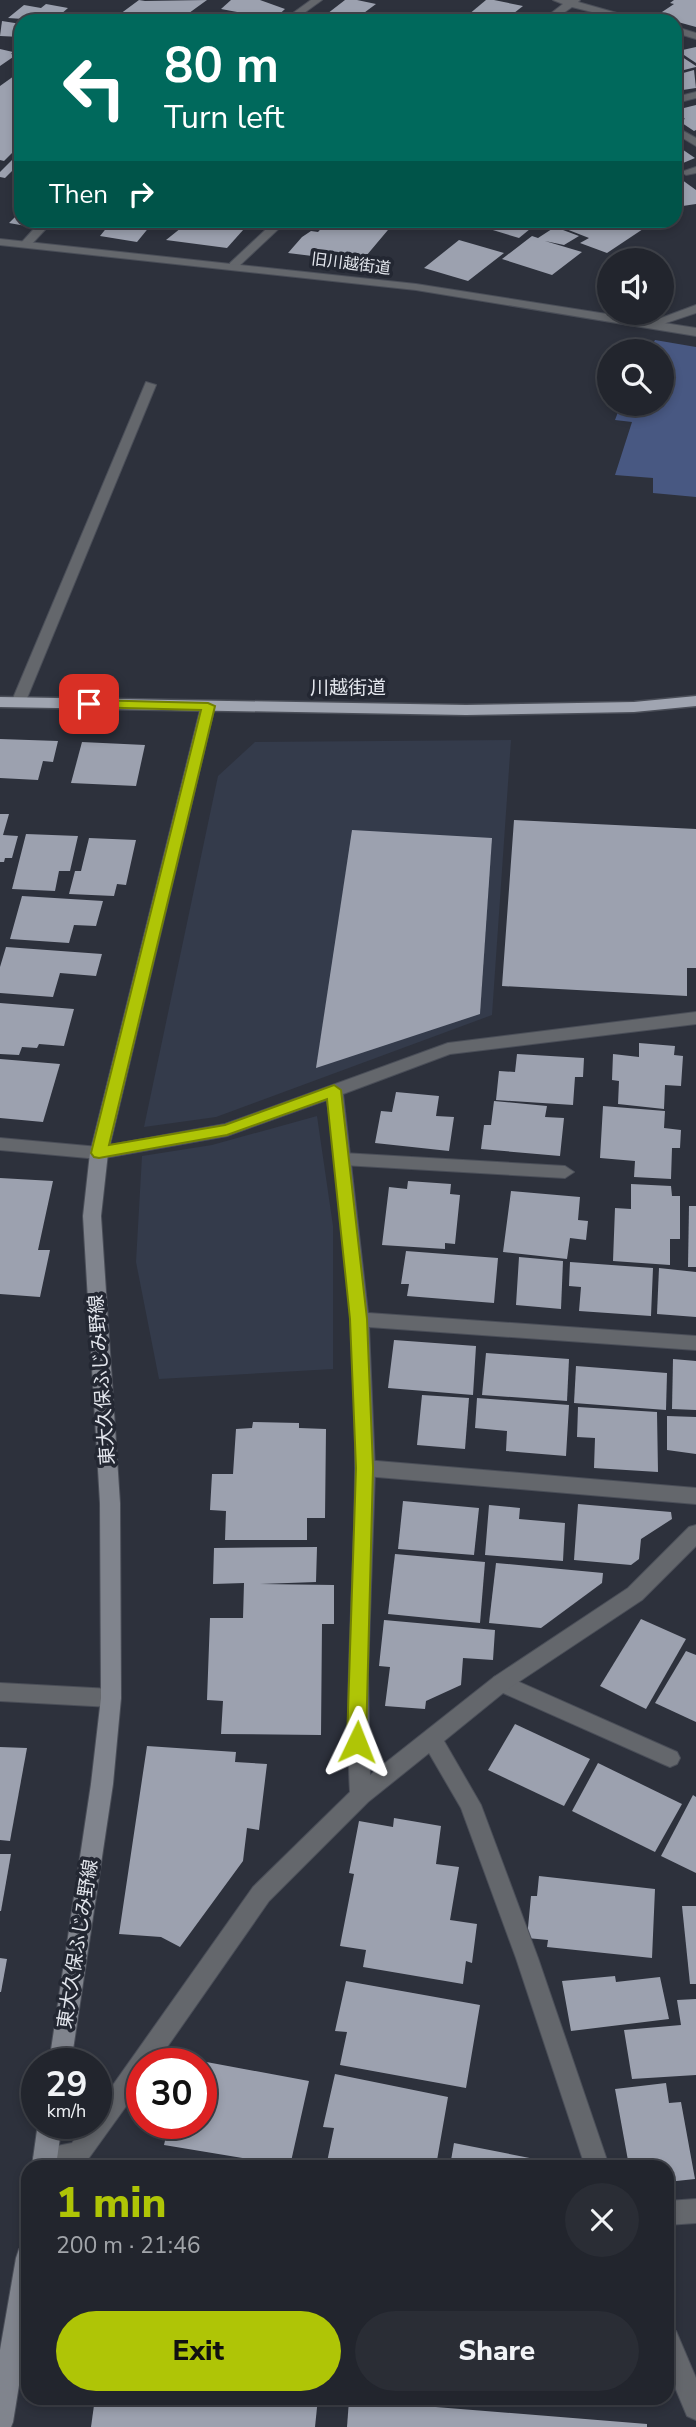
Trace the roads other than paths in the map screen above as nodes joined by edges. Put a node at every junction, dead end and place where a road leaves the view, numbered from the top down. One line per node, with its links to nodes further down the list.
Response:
1 (317, 0): 4 (street)
2 (558, 0): 3 (street)
3 (573, 1): 5 (street); 6 (street)
4 (297, 14)
5 (555, 14)
6 (617, 14)
7 (41, 228): 10 (street)
8 (274, 228): 11 (street)
9 (0, 242): 10 (street, 旧川越街道)
10 (25, 245): 11 (street, 旧川越街道)
11 (234, 265): 13 (street, 旧川越街道)
12 (696, 309): 14 (street)
13 (597, 316)
14 (674, 316)
15 (657, 325): 16 (street, 旧川越街道)
16 (696, 332)
17 (150, 385): 20 (street)
18 (696, 701): 21 (highway, 川越街道)
19 (0, 702): 20 (highway, 川越街道)
20 (18, 703): 21 (highway, 川越街道)
21 (208, 706): 25 (main road, 東大久保ふじみ野線)
22 (696, 1018): 23 (street)
23 (334, 1090): 25 (street); 26 (street)
24 (0, 1144): 25 (street)
25 (99, 1153): 35 (main road, 東大久保ふじみ野線)
26 (344, 1159): 27 (street); 28 (street)
27 (565, 1172)
28 (359, 1319): 29 (street); 30 (street)
29 (696, 1343)
30 (365, 1468): 31 (street); 38 (street)
31 (696, 1496)
32 (696, 1533): 33 (street)
33 (501, 1683): 36 (street); 37 (street)
34 (0, 1692): 35 (street)
35 (111, 1698): 39 (main road, 東大久保ふじみ野線)
36 (431, 1737): 38 (street); 45 (street)
37 (670, 1758)
38 (361, 1795): 40 (street)
39 (62, 2048)
40 (153, 2048)
41 (126, 2086): 44 (street)
42 (48, 2139): 43 (main road)
43 (44, 2160)
44 (52, 2160)
45 (595, 2160)
46 (696, 2211): 47 (street)
47 (674, 2213)
48 (21, 2299): 51 (main road)
49 (674, 2356): 50 (street)
50 (696, 2407)
51 (0, 2422)

